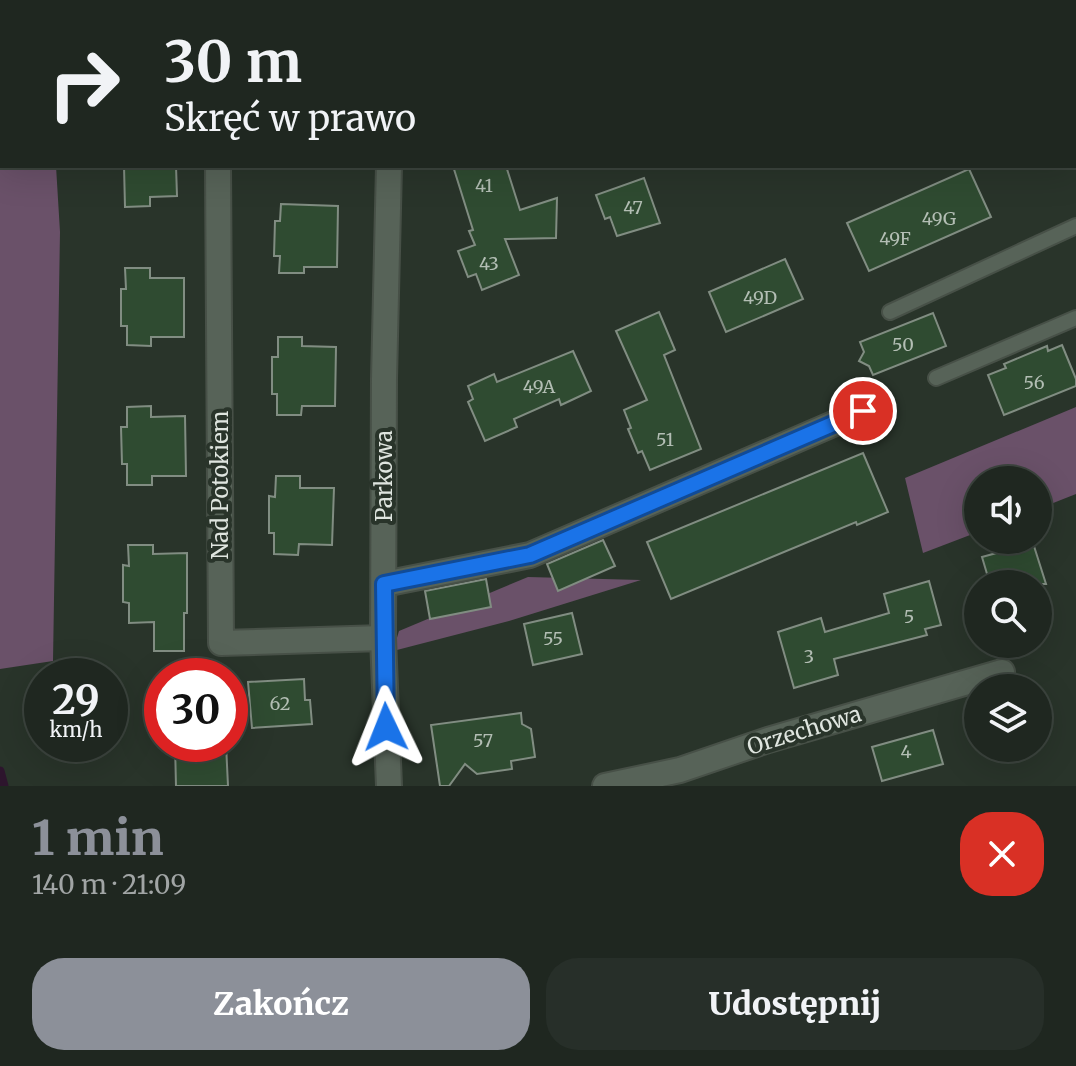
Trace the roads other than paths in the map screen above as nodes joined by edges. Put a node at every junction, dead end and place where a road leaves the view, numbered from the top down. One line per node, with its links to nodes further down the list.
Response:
1 (218, 168): 9 (street, Nad Potokiem)
2 (389, 168): 8 (street, Parkowa)
3 (1076, 226): 4 (lane)
4 (890, 312)
5 (1076, 318): 6 (lane)
6 (936, 378)
7 (863, 411): 8 (street)
8 (384, 584): 9 (street, Parkowa)
9 (383, 638): 11 (street, Parkowa)
10 (1002, 672): 12 (street, Orzechowa)
11 (389, 786)
12 (605, 786)

